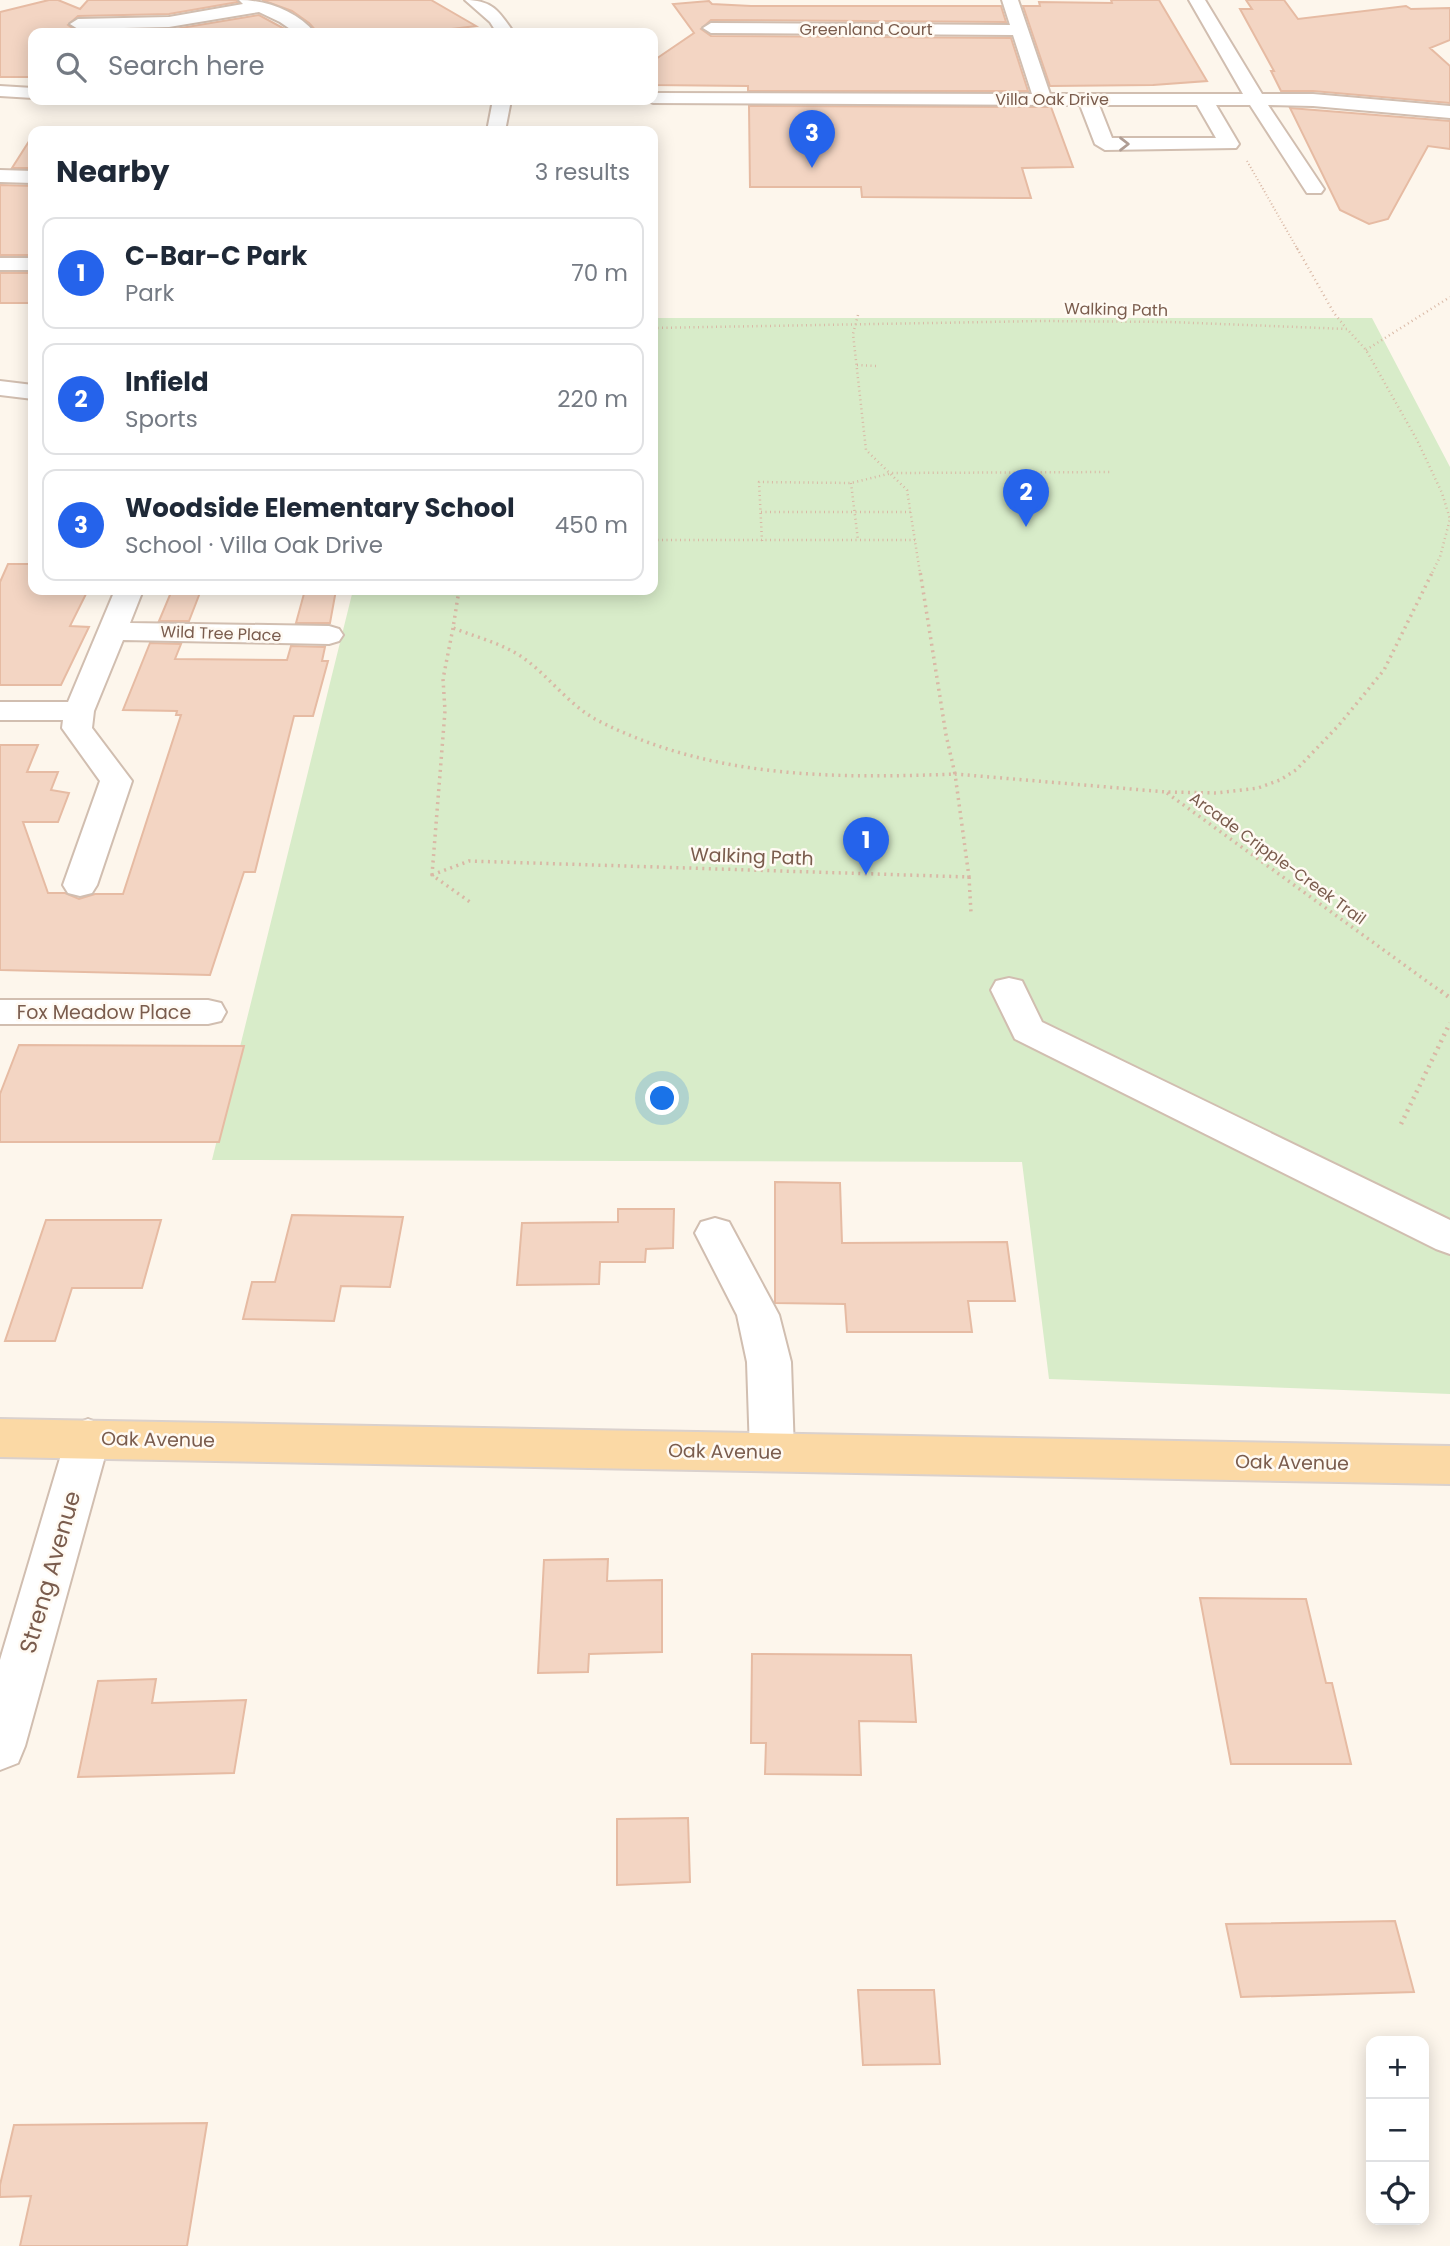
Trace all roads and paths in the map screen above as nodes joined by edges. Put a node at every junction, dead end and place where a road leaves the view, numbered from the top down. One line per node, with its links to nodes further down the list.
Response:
1 (473, 0): 7 (street)
2 (1010, 0): 9 (street)
3 (1198, 0): 18 (street)
4 (252, 3): 5 (street); 6 (street)
5 (78, 24)
6 (299, 28)
7 (502, 28)
8 (711, 29): 9 (street, Greenland Court)
9 (1021, 30): 15 (street)
10 (0, 91): 11 (street)
11 (28, 93)
12 (848, 97): 14 (street, Villa Oak Drive); 15 (street, Villa Oak Drive); 21 (street)
13 (658, 98): 14 (street, Villa Oak Drive)
14 (685, 98): 22 (street)
15 (1043, 99): 16 (street, Villa Oak Drive)
16 (1087, 99): 17 (street, Villa Oak Drive); 24 (street, one-way to 24)
17 (1203, 99): 18 (street, Villa Oak Drive); 24 (street)
18 (1255, 99): 20 (street, Villa Oak Drive); 27 (street)
19 (501, 105): 23 (street)
20 (1450, 112)
21 (850, 117)
22 (685, 123)
23 (497, 126)
24 (1229, 145): 34 (path)
25 (0, 176): 26 (street)
26 (28, 177)
27 (1314, 189)
28 (0, 264): 29 (street)
29 (28, 264)
30 (1450, 297): 35 (path)
31 (858, 315): 32 (path)
32 (856, 324): 33 (path, Walking Path); 34 (path, Walking Path); 36 (path)
33 (658, 328)
34 (1347, 329): 35 (path)
35 (1366, 350): 58 (path, Arcade Cripple-Creek Trail)
36 (857, 365): 37 (path); 41 (path)
37 (877, 366)
38 (0, 388): 39 (street)
39 (28, 391)
40 (1110, 472): 41 (path)
41 (892, 473): 42 (path); 45 (path)
42 (851, 483): 43 (path); 44 (path)
43 (761, 512): 44 (path); 49 (path)
44 (855, 512): 45 (path); 47 (path)
45 (911, 512): 48 (path)
46 (658, 540): 49 (path)
47 (858, 540): 48 (path); 49 (path)
48 (916, 540): 57 (path)
49 (762, 541)
50 (127, 595): 53 (street)
51 (458, 595): 52 (path)
52 (453, 628): 57 (path); 59 (path)
53 (113, 631): 54 (street, Wild Tree Place); 56 (street)
54 (329, 635)
55 (0, 711): 56 (street)
56 (79, 711): 61 (street)
57 (955, 774): 58 (path); 60 (path)
58 (1166, 792): 65 (path, Arcade Cripple-Creek Trail)
59 (432, 876): 60 (path, Walking Path); 62 (path)
60 (970, 877): 63 (path)
61 (79, 885)
62 (470, 902)
63 (971, 913)
64 (1009, 990): 71 (street)
65 (1450, 998)
66 (0, 1012): 67 (street, Fox Meadow Place)
67 (208, 1012)
68 (1450, 1023): 69 (path)
69 (1401, 1124)
70 (715, 1233): 74 (street)
71 (1450, 1238)
72 (88, 1437): 73 (main road, Oak Avenue); 74 (main road, Oak Avenue); 76 (street, Streng Avenue)
73 (0, 1438)
74 (772, 1452): 75 (main road, Oak Avenue)
75 (1450, 1465)
76 (0, 1746)

